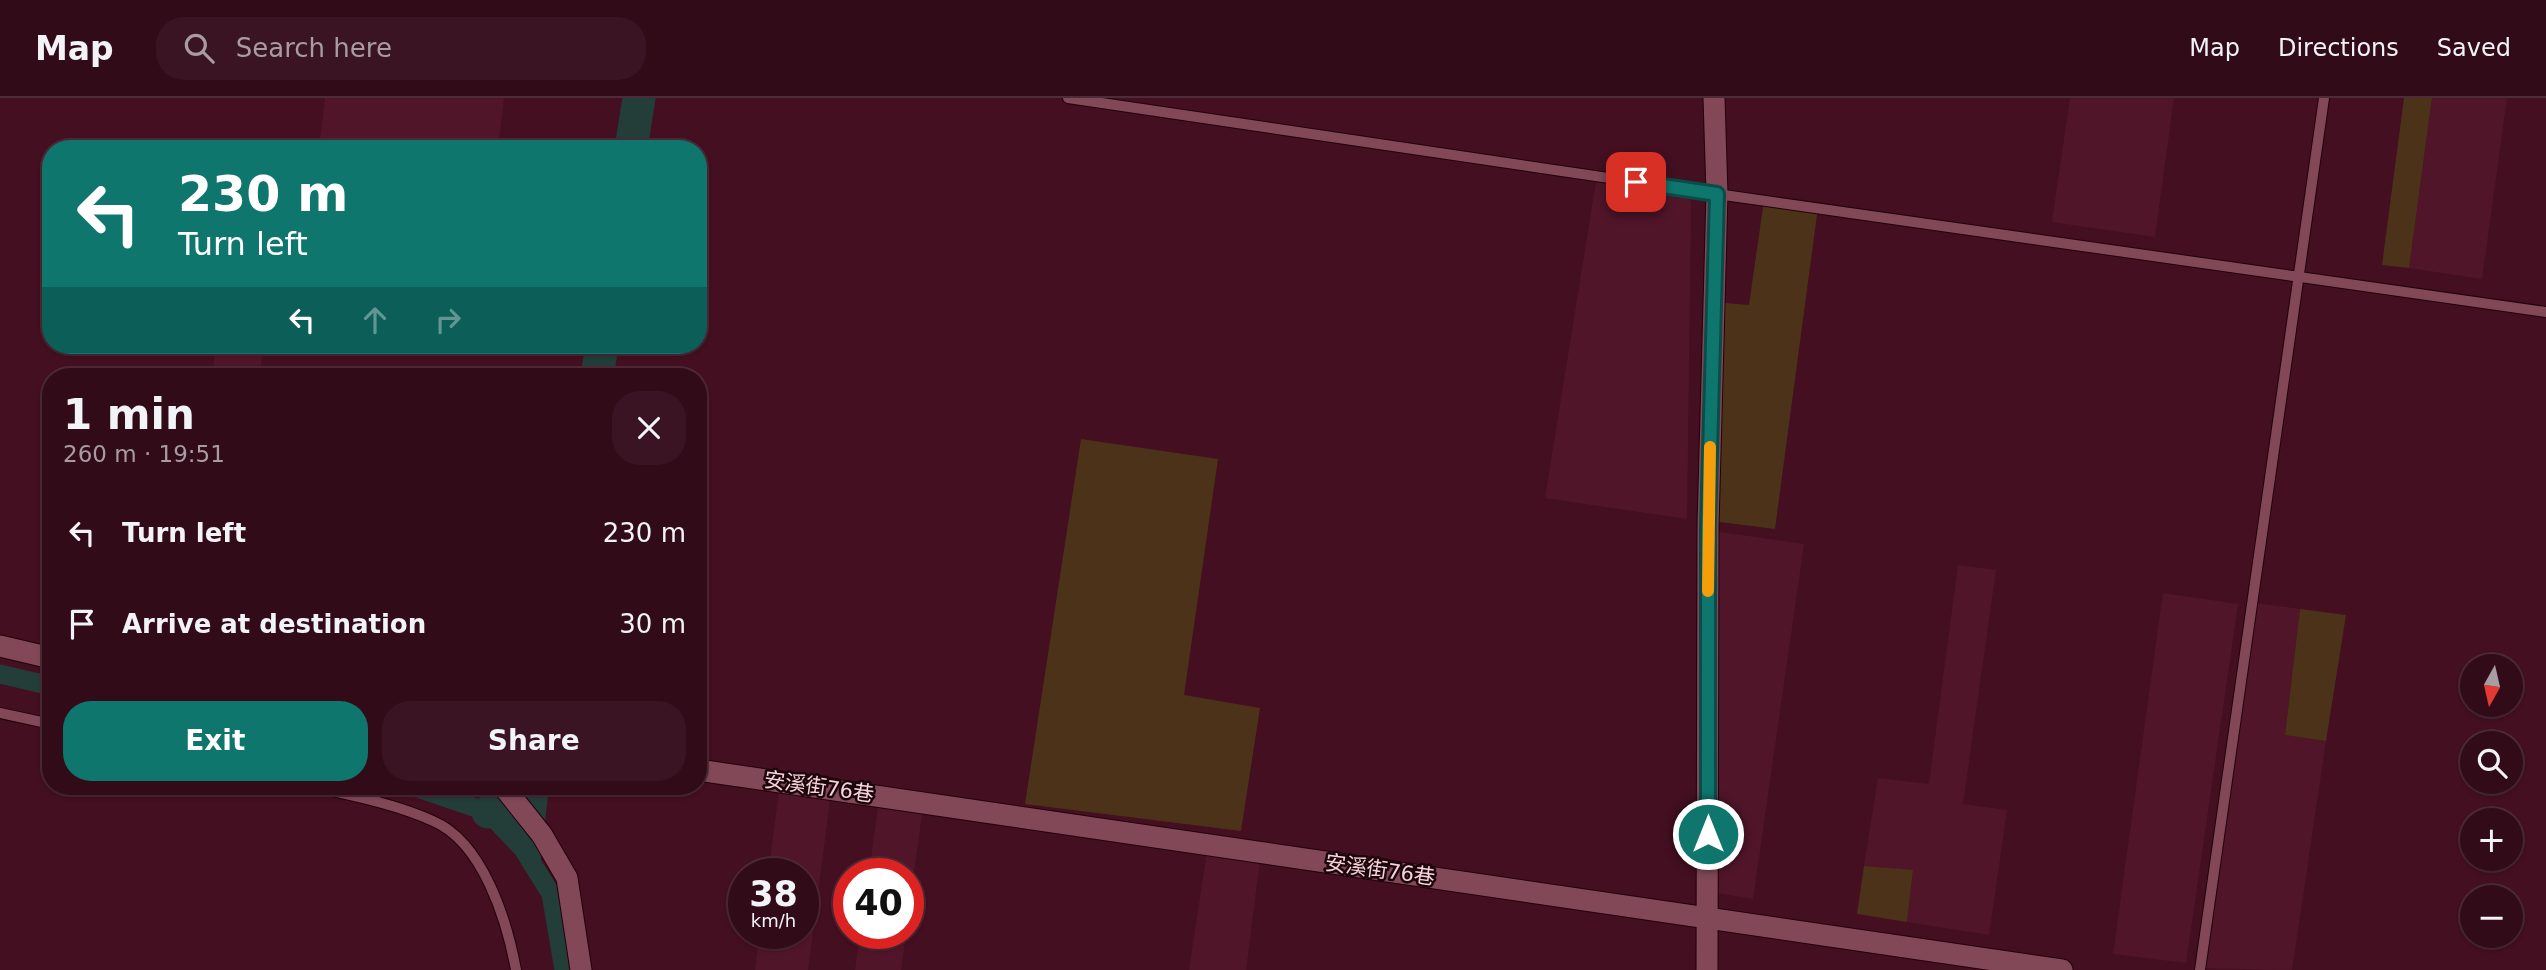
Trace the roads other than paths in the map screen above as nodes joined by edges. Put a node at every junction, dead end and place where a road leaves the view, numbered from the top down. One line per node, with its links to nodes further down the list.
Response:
1 (1068, 98): 4 (lane)
2 (1714, 98): 4 (street)
3 (2324, 98): 5 (lane)
4 (1717, 194): 5 (lane); 14 (street)
5 (2297, 277): 6 (lane); 19 (lane)
6 (2546, 312)
7 (0, 646): 8 (street)
8 (42, 656)
9 (0, 713): 10 (lane)
10 (42, 722)
11 (707, 771): 14 (street, 安溪街76巷)
12 (349, 795): 15 (lane)
13 (510, 795): 16 (street)
14 (1709, 918): 17 (street); 18 (street, 安溪街76巷)
15 (516, 970)
16 (581, 970)
17 (1707, 970)
18 (2062, 970)
19 (2200, 970)

